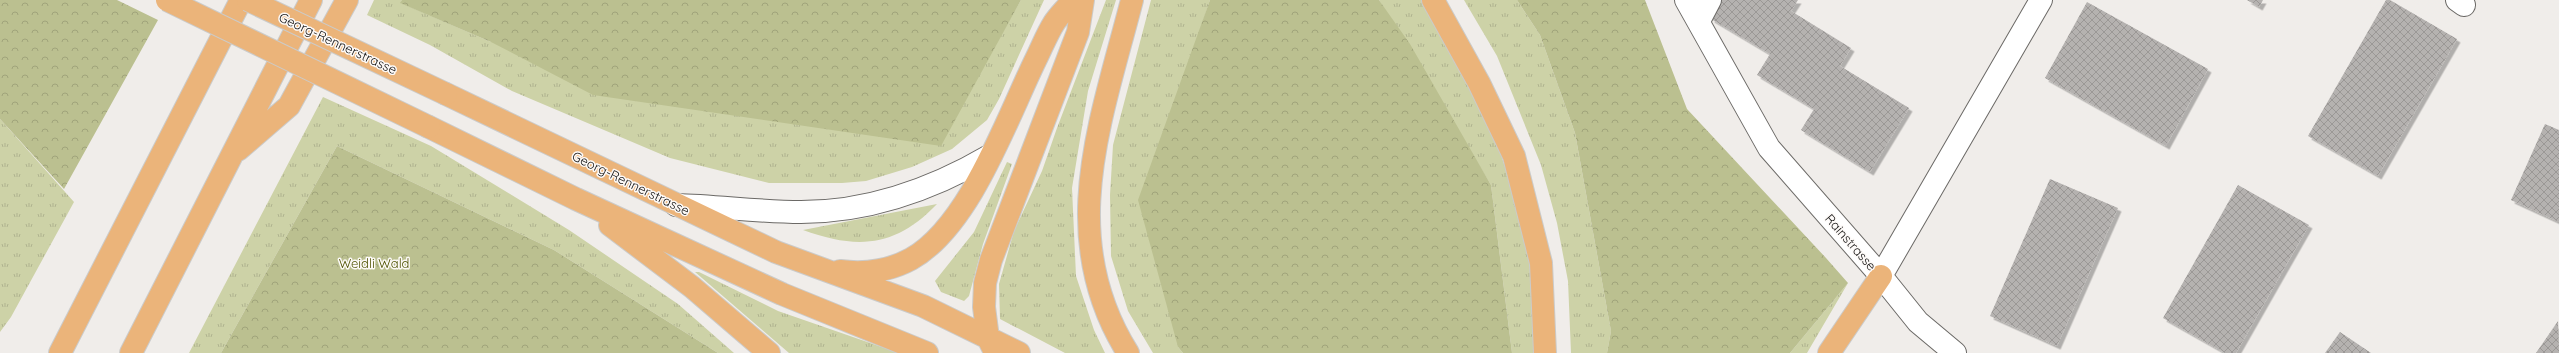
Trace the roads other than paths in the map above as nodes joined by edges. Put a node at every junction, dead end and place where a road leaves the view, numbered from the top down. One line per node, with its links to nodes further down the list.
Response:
1 (167, 0): 18 (highway, bridge)
2 (236, 0): 15 (highway)
3 (241, 0): 15 (highway)
4 (248, 0): 19 (highway, Georg-Rennerstrasse, bridge)
5 (311, 0): 17 (highway)
6 (348, 0): 17 (highway)
7 (1073, 0): 16 (highway)
8 (1083, 0): 22 (highway)
9 (1132, 0): 28 (highway)
10 (1433, 0): 29 (highway)
11 (1686, 0): 14 (street, Rainstrasse)
12 (1710, 0): 14 (street)
13 (2041, 0): 21 (street, Rainstrasse)
14 (1699, 21): 21 (street, Rainstrasse)
15 (218, 44): 23 (highway)
16 (991, 155): 19 (street); 20 (highway)
17 (229, 157): 24 (highway)
18 (576, 199): 25 (highway); 26 (highway)
19 (676, 205): 20 (highway, Georg-Rennerstrasse)
20 (817, 268): 22 (highway, Georg-Rennerstrasse)
21 (1881, 276): 30 (highway); 31 (street)
22 (991, 346): 27 (highway, Georg-Rennerstrasse)
23 (60, 353)
24 (131, 353)
25 (769, 353)
26 (927, 353)
27 (1019, 353)
28 (1128, 353)
29 (1545, 353)
30 (1829, 353)
31 (1955, 353)

